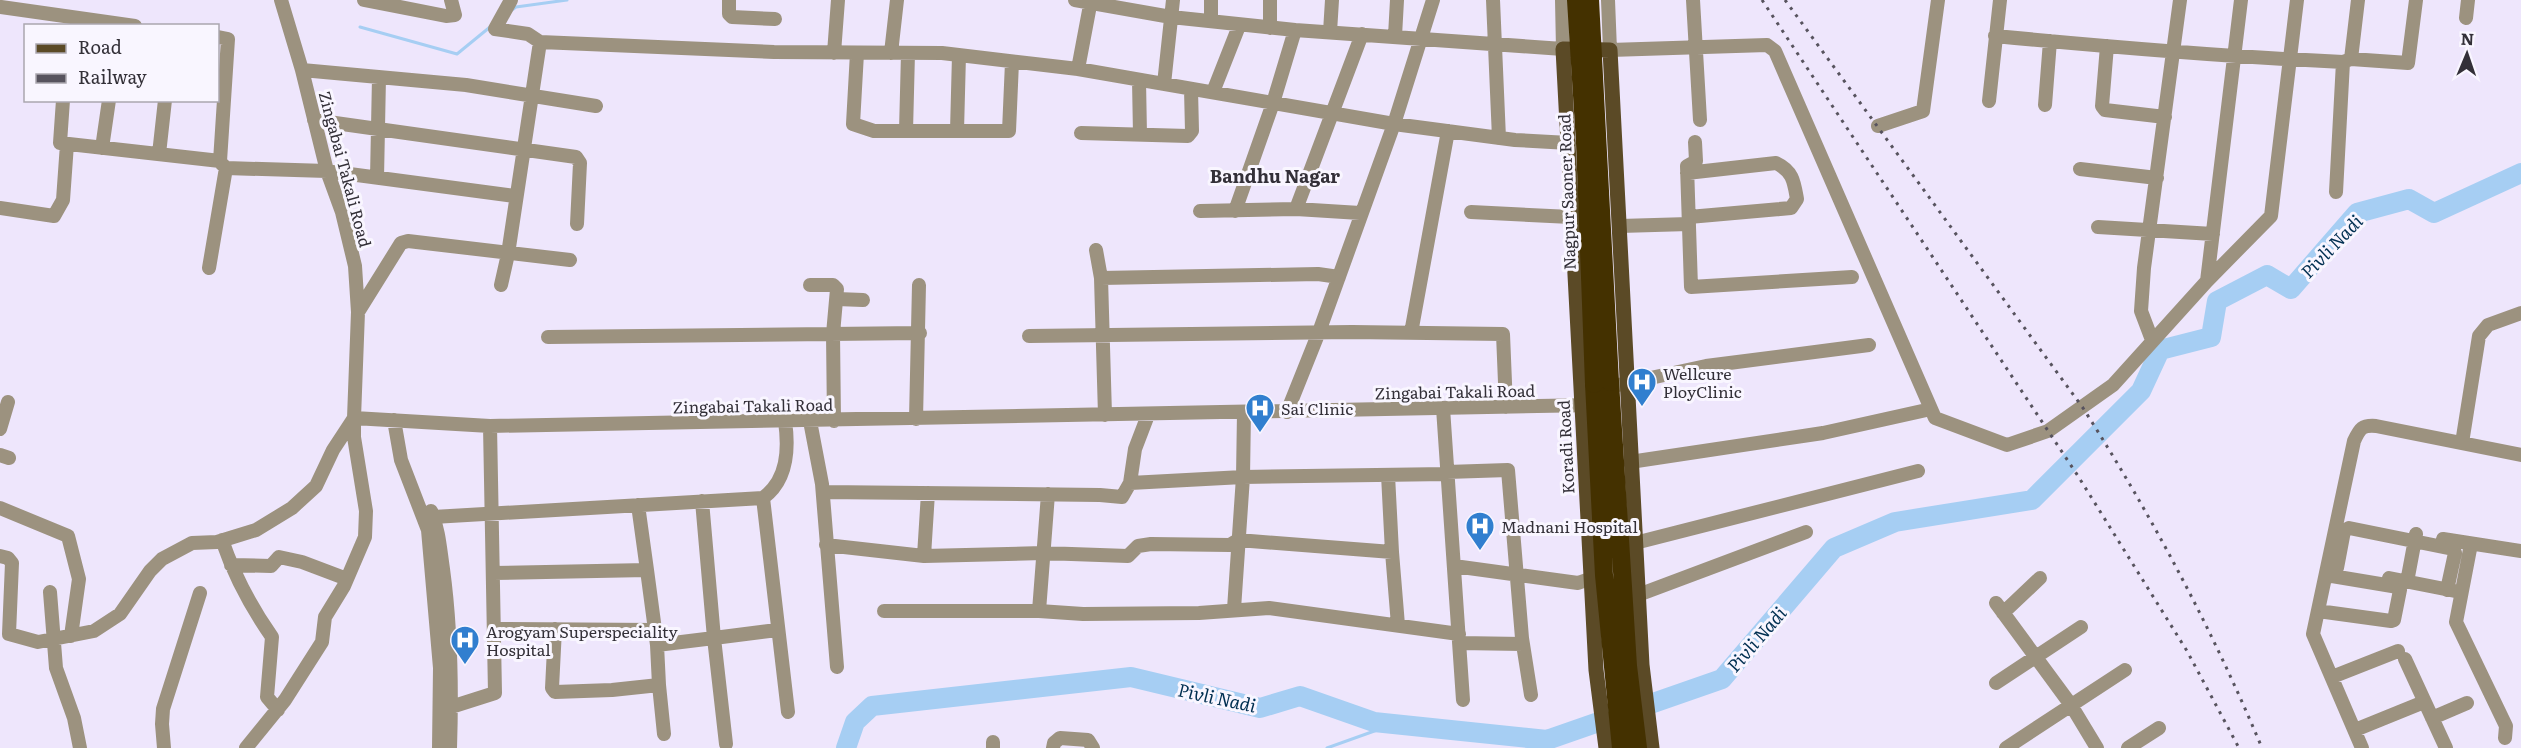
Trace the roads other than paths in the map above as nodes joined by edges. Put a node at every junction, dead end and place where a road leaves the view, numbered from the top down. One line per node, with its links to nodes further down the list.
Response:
1 (1, 0): 31 (street)
2 (364, 0): 3 (street)
3 (451, 0)
4 (511, 0): 49 (street)
5 (729, 0): 35 (street)
6 (837, 0): 55 (street)
7 (897, 0): 57 (street)
8 (1075, 0): 30 (street)
9 (1173, 0): 33 (street)
10 (1211, 0): 36 (street)
11 (1270, 0): 40 (street)
12 (1332, 0): 42 (street)
13 (1397, 0): 44 (street)
14 (1433, 0): 47 (street)
15 (1493, 0): 50 (street)
16 (1562, 0): 53 (street)
17 (1575, 0): 144 (highway, Nagpur Saoner Road, bridge)
18 (1590, 0): 144 (highway, Nagpur Saoner Road, bridge)
19 (1608, 0): 54 (street)
20 (1693, 0): 52 (street)
21 (1938, 0): 85 (street)
22 (2000, 0): 45 (street)
23 (2180, 0): 59 (street)
24 (2241, 0): 61 (street)
25 (2297, 0): 62 (street)
26 (2358, 0): 63 (street)
27 (2416, 0): 63 (street)
28 (2468, 0): 34 (street)
29 (286, 1): 66 (street, Zingabai Takali Road)
30 (1091, 1): 33 (street); 65 (street)
31 (1, 7): 32 (street); 37 (street)
32 (0, 13)
33 (1171, 17): 36 (street); 69 (street)
34 (2466, 18)
35 (775, 19)
36 (1211, 21): 39 (street)
37 (74, 22): 38 (street)
38 (120, 24)
39 (1239, 26): 40 (street); 71 (street)
40 (1270, 28): 41 (street)
41 (1295, 30): 42 (street); 77 (street)
42 (1330, 32): 43 (street)
43 (1362, 34): 44 (street); 80 (street)
44 (1395, 36): 47 (street)
45 (1995, 36): 48 (street); 73 (street)
46 (219, 37): 99 (street)
47 (1419, 38): 50 (street); 84 (street)
48 (2050, 41): 51 (street); 78 (street)
49 (540, 42): 55 (street); 72 (street)
50 (1496, 44): 53 (street); 92 (street)
51 (2107, 46): 59 (street); 81 (street)
52 (1695, 48): 54 (street); 83 (street); 149 (street)
53 (1563, 49): 54 (main road); 94 (main road, Koradi Road)
54 (1611, 50): 116 (main road)
55 (834, 53): 56 (street)
56 (856, 53): 57 (street); 87 (street)
57 (891, 53): 58 (street)
58 (908, 53): 60 (street); 87 (street)
59 (2174, 53): 61 (street); 81 (street)
60 (959, 55): 64 (street); 88 (street)
61 (2234, 57): 62 (street); 119 (street)
62 (2288, 60): 63 (street); 127 (street)
63 (2347, 60): 105 (street)
64 (1012, 62): 65 (street); 88 (street)
65 (1078, 69): 68 (street)
66 (302, 70): 67 (street); 82 (street, Zingabai Takali Road)
67 (380, 77): 72 (street); 86 (street)
68 (1139, 80): 69 (street); 91 (street)
69 (1164, 84): 70 (street)
70 (1191, 88): 71 (street); 91 (street)
71 (1213, 92): 77 (street)
72 (533, 95): 79 (street); 97 (street)
73 (1989, 101)
74 (63, 102): 95 (street)
75 (109, 102): 96 (street)
76 (165, 102): 98 (street)
77 (1273, 103): 80 (street); 110 (street)
78 (2045, 105)
79 (596, 106)
80 (1332, 113): 84 (street); 108 (street)
81 (2165, 117): 104 (street)
82 (314, 120): 86 (street); 101 (street, Zingabai Takali Road)
83 (1700, 120)
84 (1394, 124): 89 (street); 112 (street)
85 (1878, 126)
86 (378, 128): 97 (street); 103 (street)
87 (906, 131): 88 (street)
88 (957, 131)
89 (1448, 131): 92 (street); 137 (street)
90 (1081, 133): 91 (street)
91 (1140, 135)
92 (1499, 138): 94 (street)
93 (1695, 142): 102 (street)
94 (1569, 143): 113 (main road, Koradi Road)
95 (67, 144): 96 (street); 107 (street)
96 (102, 148): 98 (street)
97 (524, 148): 106 (street); 115 (street)
98 (159, 154): 99 (street)
99 (223, 164): 101 (street); 123 (street)
100 (2080, 169): 104 (street)
101 (327, 171): 103 (street); 133 (street, Zingabai Takali Road)
102 (1687, 173): 114 (street); 114 (street)
103 (377, 178): 106 (street)
104 (2157, 178): 118 (street)
105 (2336, 192)
106 (515, 196): 121 (street)
107 (0, 208)
108 (1296, 209): 110 (street); 112 (street)
109 (1200, 211): 110 (street)
110 (1235, 211)
111 (1471, 212): 113 (street)
112 (1360, 213): 124 (street)
113 (1571, 217): 148 (main road, Koradi Road)
114 (1689, 220): 116 (street); 125 (street)
115 (577, 224)
116 (1620, 226): 144 (main road)
117 (2098, 227): 118 (street)
118 (2150, 230): 119 (street); 142 (street)
119 (2213, 234): 127 (street)
120 (1096, 250): 126 (street)
121 (508, 254): 122 (street); 128 (street); 133 (street)
122 (570, 260)
123 (210, 268)
124 (1338, 277): 126 (street); 135 (street)
125 (1852, 277)
126 (1101, 278): 139 (street)
127 (2207, 281): 142 (street)
128 (501, 285)
129 (810, 285): 131 (street)
130 (919, 285): 136 (street)
131 (837, 299): 132 (street); 138 (street)
132 (863, 300)
133 (358, 312): 154 (street, Zingabai Takali Road)
134 (2521, 313): 163 (street)
135 (1319, 332): 137 (street); 139 (street); 150 (street)
136 (920, 333): 138 (street); 155 (street)
137 (1411, 333): 146 (street)
138 (833, 334): 141 (street); 159 (street)
139 (1103, 335): 140 (street); 153 (street)
140 (1029, 336)
141 (548, 337)
142 (2152, 340): 149 (street)
143 (1869, 345): 144 (street)
144 (1610, 384): 148 (highway, Koradi Road); 148 (main road)
145 (8, 402): 161 (street)
146 (1506, 407): 147 (street, Zingabai Takali Road); 148 (street, Zingabai Takali Road)
147 (1443, 408): 150 (street, Zingabai Takali Road); 167 (street)
148 (1603, 408): 165 (main road); 199 (main road, Koradi Road); 253 (highway); 254 (highway)
149 (1931, 409): 165 (street)
150 (1287, 411): 151 (street, Zingabai Takali Road)
151 (1244, 412): 152 (street, Zingabai Takali Road); 169 (street)
152 (1148, 415): 153 (street, Zingabai Takali Road); 170 (street)
153 (1105, 416): 155 (street, Zingabai Takali Road)
154 (354, 418): 156 (street, Zingabai Takali Road); 183 (street); 201 (street)
155 (916, 419): 159 (street, Zingabai Takali Road)
156 (394, 420): 160 (street, Zingabai Takali Road); 162 (street)
157 (785, 421): 158 (street, Zingabai Takali Road); 160 (street, Zingabai Takali Road); 174 (street)
158 (810, 421): 159 (street, Zingabai Takali Road); 171 (street)
159 (834, 421)
160 (490, 426): 178 (street)
161 (0, 429)
162 (399, 441): 179 (street); 248 (street)
163 (2462, 443): 164 (street); 180 (street)
164 (2521, 455)
165 (1630, 462): 185 (main road)
166 (1918, 471): 185 (street)
167 (1447, 473): 168 (street); 194 (street); 198 (street)
168 (1388, 475): 169 (street); 189 (street)
169 (1243, 477): 170 (street); 184 (street)
170 (1130, 483): 173 (street)
171 (823, 492): 172 (street); 187 (street)
172 (928, 493): 173 (street); 192 (street)
173 (1048, 494): 190 (street)
174 (763, 498): 175 (street); 217 (street)
175 (702, 501): 176 (street); 220 (street)
176 (638, 505): 178 (street); 196 (street)
177 (0, 508): 219 (street)
178 (492, 512): 179 (street); 197 (street)
179 (433, 517): 236 (street)
180 (2338, 517): 182 (street); 195 (street)
181 (1806, 532): 207 (street)
182 (2415, 538): 186 (street); 195 (street); 202 (street); 203 (street)
183 (222, 540): 193 (street); 219 (street)
184 (1238, 540): 189 (street); 190 (street); 208 (street)
185 (1635, 543): 207 (main road)
186 (2471, 544): 188 (street); 206 (street)
187 (826, 545): 192 (street); 226 (street)
188 (2521, 551)
189 (1392, 552): 212 (street)
190 (1043, 553): 192 (street); 211 (street)
191 (0, 556): 218 (street)
192 (924, 556)
193 (231, 565): 201 (street); 237 (street)
194 (1454, 566): 198 (street); 221 (street)
195 (2330, 569): 202 (street); 209 (street); 209 (street)
196 (647, 570): 197 (street); 216 (street)
197 (493, 573): 214 (street)
198 (1517, 576): 199 (street); 223 (street)
199 (1592, 578): 252 (main road, Koradi Road)
200 (2040, 578): 225 (street)
201 (347, 579): 237 (street)
202 (2407, 582): 203 (street)
203 (2447, 590): 206 (street)
204 (50, 592): 222 (street)
205 (200, 593): 246 (street)
206 (2461, 593): 243 (street)
207 (1638, 595): 255 (main road)
208 (1234, 609): 211 (street); 212 (street)
209 (2318, 610): 228 (street)
210 (884, 611): 211 (street)
211 (1039, 611)
212 (1398, 625): 221 (street)
213 (2081, 627): 225 (street)
214 (494, 629): 215 (street); 236 (street)
215 (555, 629): 216 (street); 230 (street)
216 (655, 630): 224 (street)
217 (777, 630): 220 (street); 238 (street)
218 (5, 633): 222 (street)
219 (71, 636): 222 (street)
220 (714, 638): 224 (street); 244 (street)
221 (1459, 638): 223 (street); 232 (street)
222 (53, 640): 245 (street)
223 (1523, 644): 231 (street)
224 (657, 645): 230 (street)
225 (2036, 657): 229 (street); 235 (street)
226 (837, 667)
227 (2124, 670): 235 (street)
228 (2332, 677): 233 (street); 241 (street)
229 (1996, 683)
230 (660, 685): 242 (street)
231 (1531, 695)
232 (1463, 700)
233 (2424, 702): 239 (street); 241 (street)
234 (2467, 703): 239 (street)
235 (2071, 705): 256 (street); 257 (street)
236 (451, 707): 249 (street)
237 (278, 710): 247 (street)
238 (788, 712)
239 (2432, 718): 260 (street)
240 (2159, 728): 258 (street)
241 (2355, 730): 259 (street)
242 (664, 734)
243 (2505, 738)
244 (726, 744)
245 (80, 748)
246 (164, 748)
247 (246, 748)
248 (439, 748)
249 (450, 748)
250 (1053, 748): 251 (street)
251 (1093, 748)
252 (1606, 748)
253 (1621, 748)
254 (1638, 748)
255 (1653, 748)
256 (2006, 748)
257 (2097, 748)
258 (2128, 748)
259 (2362, 748)
260 (2446, 748)

